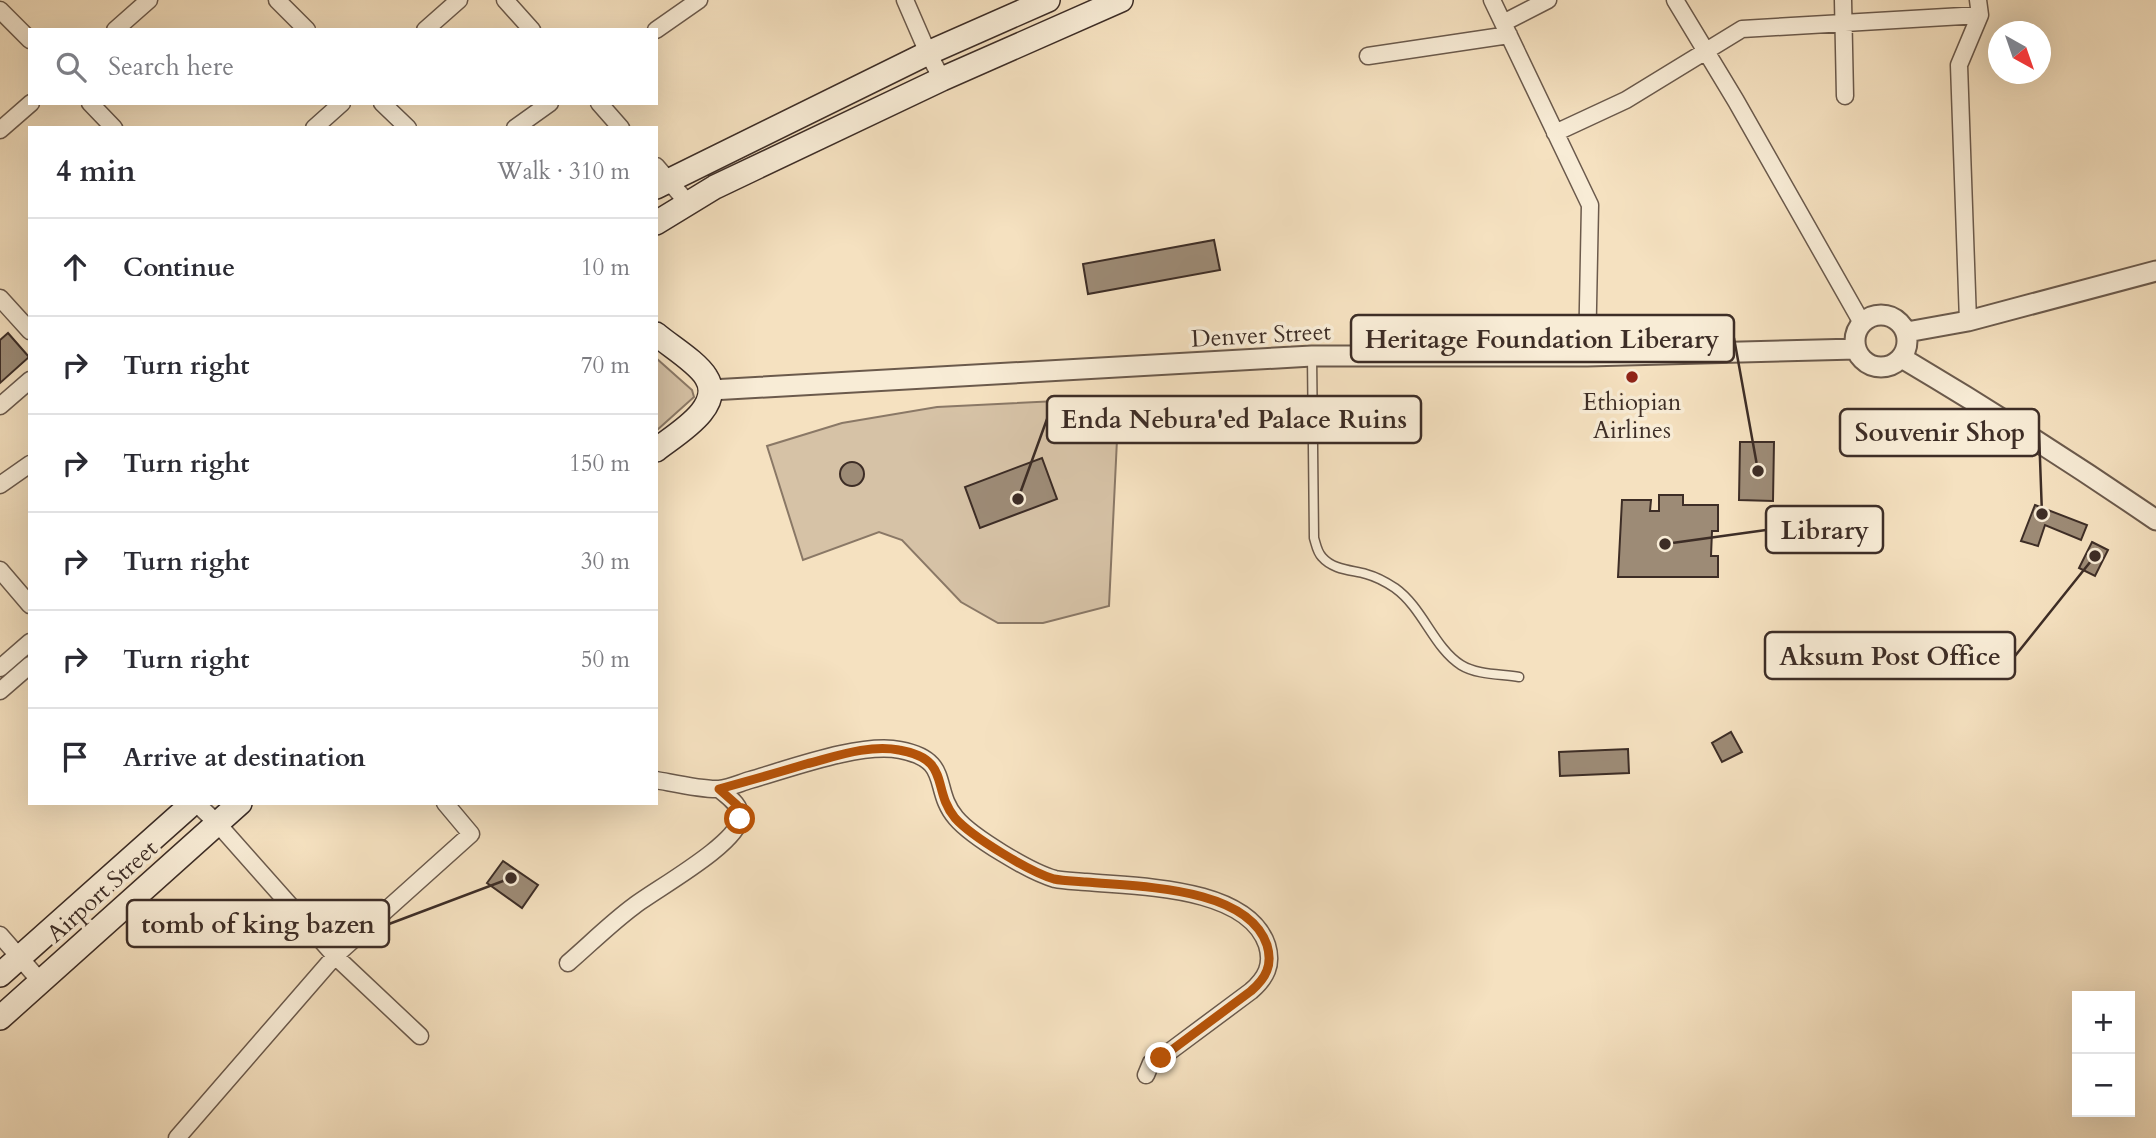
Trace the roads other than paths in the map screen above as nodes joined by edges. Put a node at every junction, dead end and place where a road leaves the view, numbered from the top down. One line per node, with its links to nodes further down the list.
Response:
1 (149, 0): 16 (street)
2 (277, 0): 17 (street)
3 (459, 0): 18 (street)
4 (505, 0): 19 (street)
5 (699, 0): 20 (street)
6 (905, 0): 24 (street)
7 (1048, 0): 24 (main road)
8 (1121, 0): 26 (main road)
9 (1492, 0): 21 (street)
10 (1548, 0): 21 (street)
11 (1675, 0): 23 (street)
12 (1843, 0): 15 (street)
13 (1979, 8): 15 (street); 46 (street)
14 (0, 10): 22 (street)
15 (1843, 23): 23 (street); 27 (street)
16 (117, 28)
17 (305, 28)
18 (427, 28)
19 (530, 28)
20 (658, 29)
21 (1506, 29): 25 (street); 40 (street)
22 (28, 38)
23 (1706, 52): 40 (street); 47 (street)
24 (928, 53): 26 (street); 41 (main road)
25 (1368, 56)
26 (942, 79): 42 (main road)
27 (1845, 96)
28 (29, 105): 39 (street)
29 (92, 105): 34 (street)
30 (340, 105): 35 (street)
31 (384, 105): 36 (street)
32 (547, 105): 37 (street)
33 (601, 105): 38 (street)
34 (112, 126)
35 (316, 126)
36 (406, 126)
37 (518, 126)
38 (619, 126)
39 (0, 130)
40 (1556, 133): 53 (street)
41 (660, 178): 42 (street)
42 (687, 202): 43 (main road)
43 (658, 222)
44 (2156, 271): 46 (street)
45 (0, 298): 48 (street)
46 (1968, 321): 49 (street)
47 (1862, 323): 49 (street); 51 (street)
48 (28, 329)
49 (1907, 332): 54 (street)
50 (658, 336): 56 (main road)
51 (1856, 349): 53 (street, Denver Street); 54 (street)
52 (1312, 356): 53 (street, Denver Street); 56 (street, Denver Street); 67 (lane)
53 (1587, 356)
54 (1902, 358): 61 (street)
55 (28, 382): 57 (street)
56 (711, 390): 58 (main road)
57 (0, 406)
58 (658, 448)
59 (28, 465): 60 (street)
60 (0, 485)
61 (2156, 520)
62 (0, 570): 63 (street)
63 (28, 603)
64 (28, 644): 66 (street)
65 (28, 667): 68 (street)
66 (0, 668)
67 (1519, 677)
68 (0, 691)
69 (658, 780): 70 (street)
70 (719, 789): 79 (street); 84 (street)
71 (193, 805): 78 (main road, Airport Street)
72 (197, 805): 75 (street)
73 (238, 805): 75 (main road, Airport Street)
74 (447, 805): 77 (street)
75 (216, 823): 77 (street); 81 (main road, Airport Street)
76 (0, 936): 78 (street)
77 (335, 956): 83 (street); 85 (street)
78 (20, 958): 80 (main road, Airport Street); 81 (street)
79 (568, 963)
80 (0, 975)
81 (41, 982): 82 (main road, Airport Street)
82 (0, 1017)
83 (419, 1036)
84 (1146, 1075)
85 (177, 1138)

